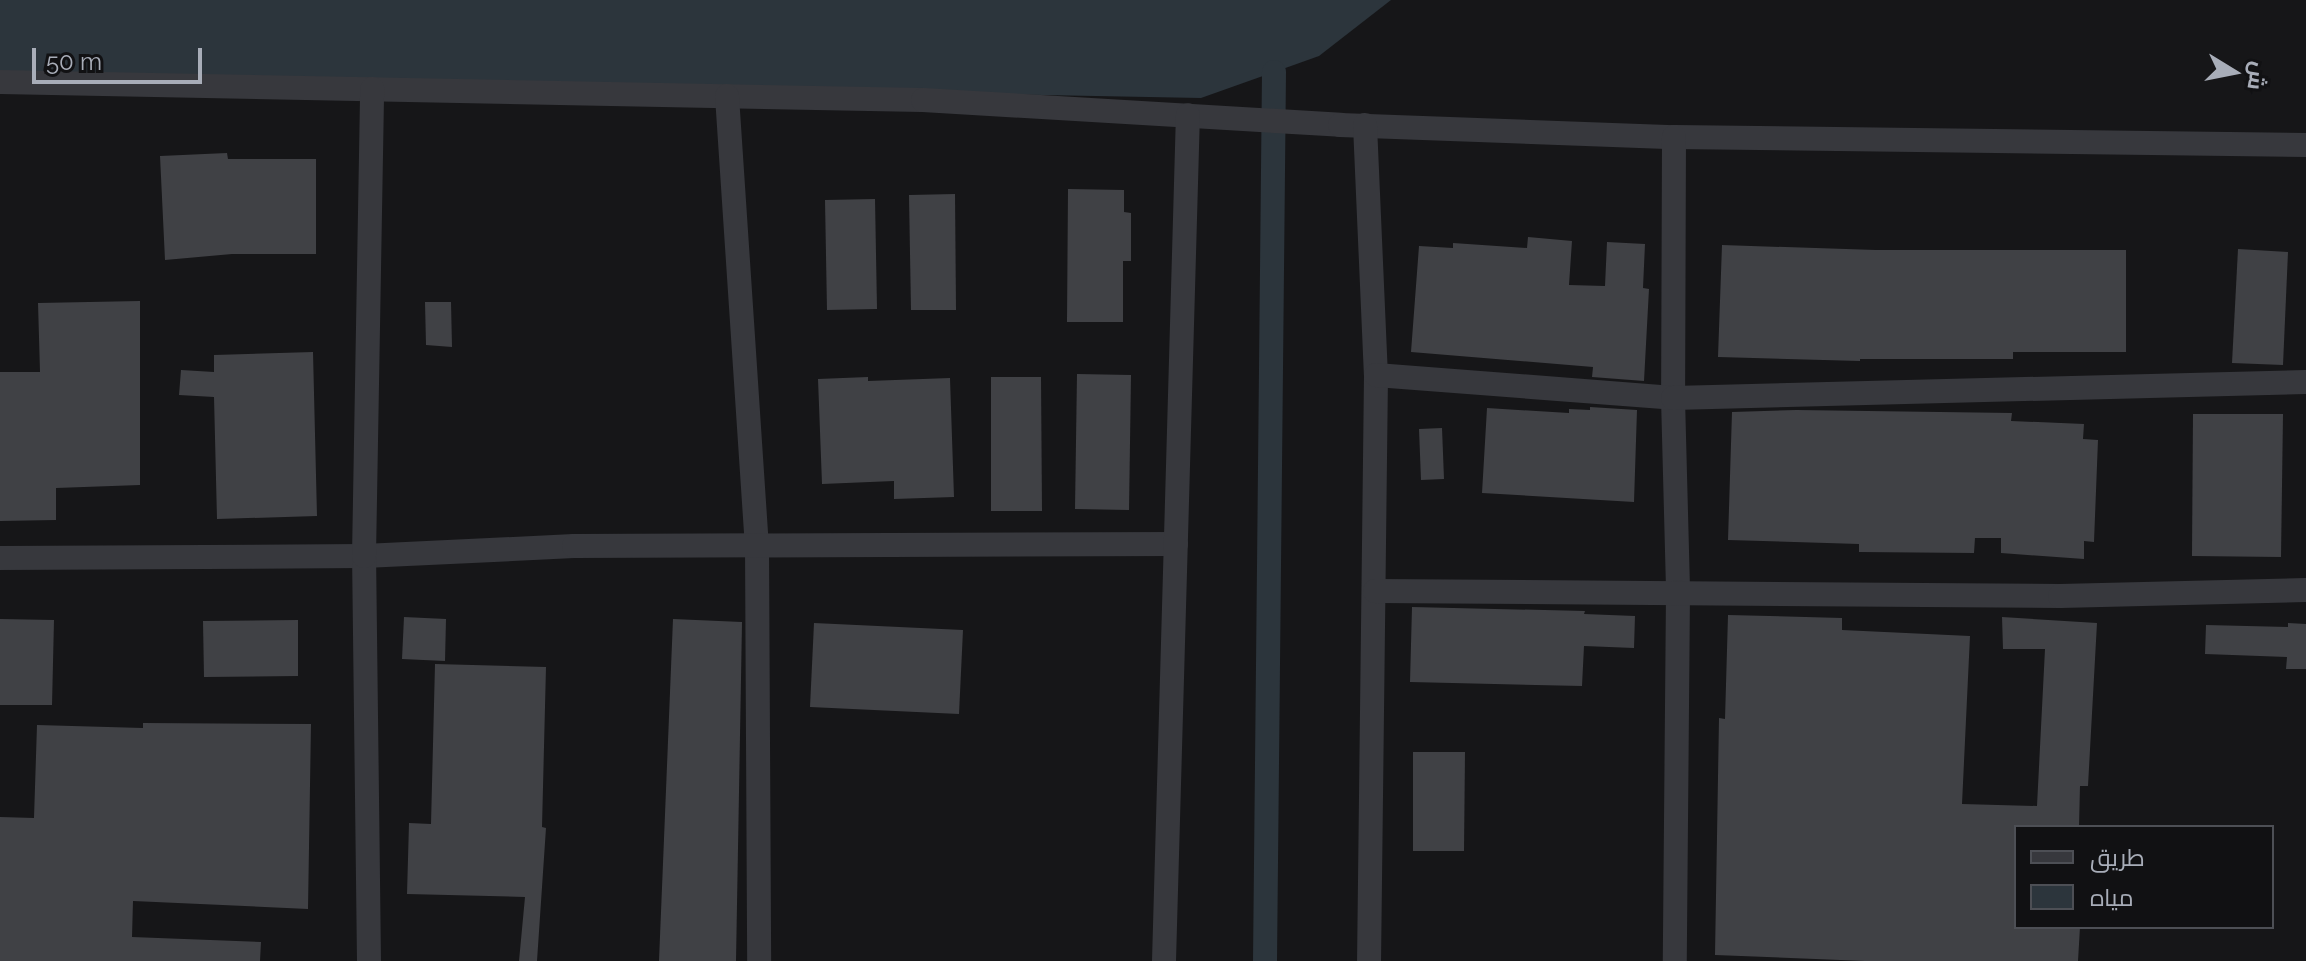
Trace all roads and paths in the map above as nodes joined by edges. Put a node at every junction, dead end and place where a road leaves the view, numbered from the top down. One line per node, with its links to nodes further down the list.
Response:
1 (0, 82): 2 (street)
2 (372, 89): 3 (street); 13 (street)
3 (727, 96): 4 (street); 12 (street)
4 (1188, 115): 5 (street); 11 (street)
5 (1365, 125): 6 (street); 8 (street)
6 (1674, 137): 7 (street); 10 (street)
7 (2306, 145)
8 (1376, 375): 10 (street); 16 (street)
9 (2306, 382): 10 (street)
10 (1673, 398): 17 (street)
11 (1176, 544): 12 (street); 20 (street)
12 (757, 547): 13 (street); 19 (street)
13 (364, 556): 14 (street); 18 (street)
14 (0, 558)
15 (2306, 590): 17 (street)
16 (1375, 591): 17 (street); 21 (street)
17 (1678, 592): 22 (street)
18 (369, 961)
19 (759, 961)
20 (1164, 961)
21 (1369, 961)
22 (1675, 961)

